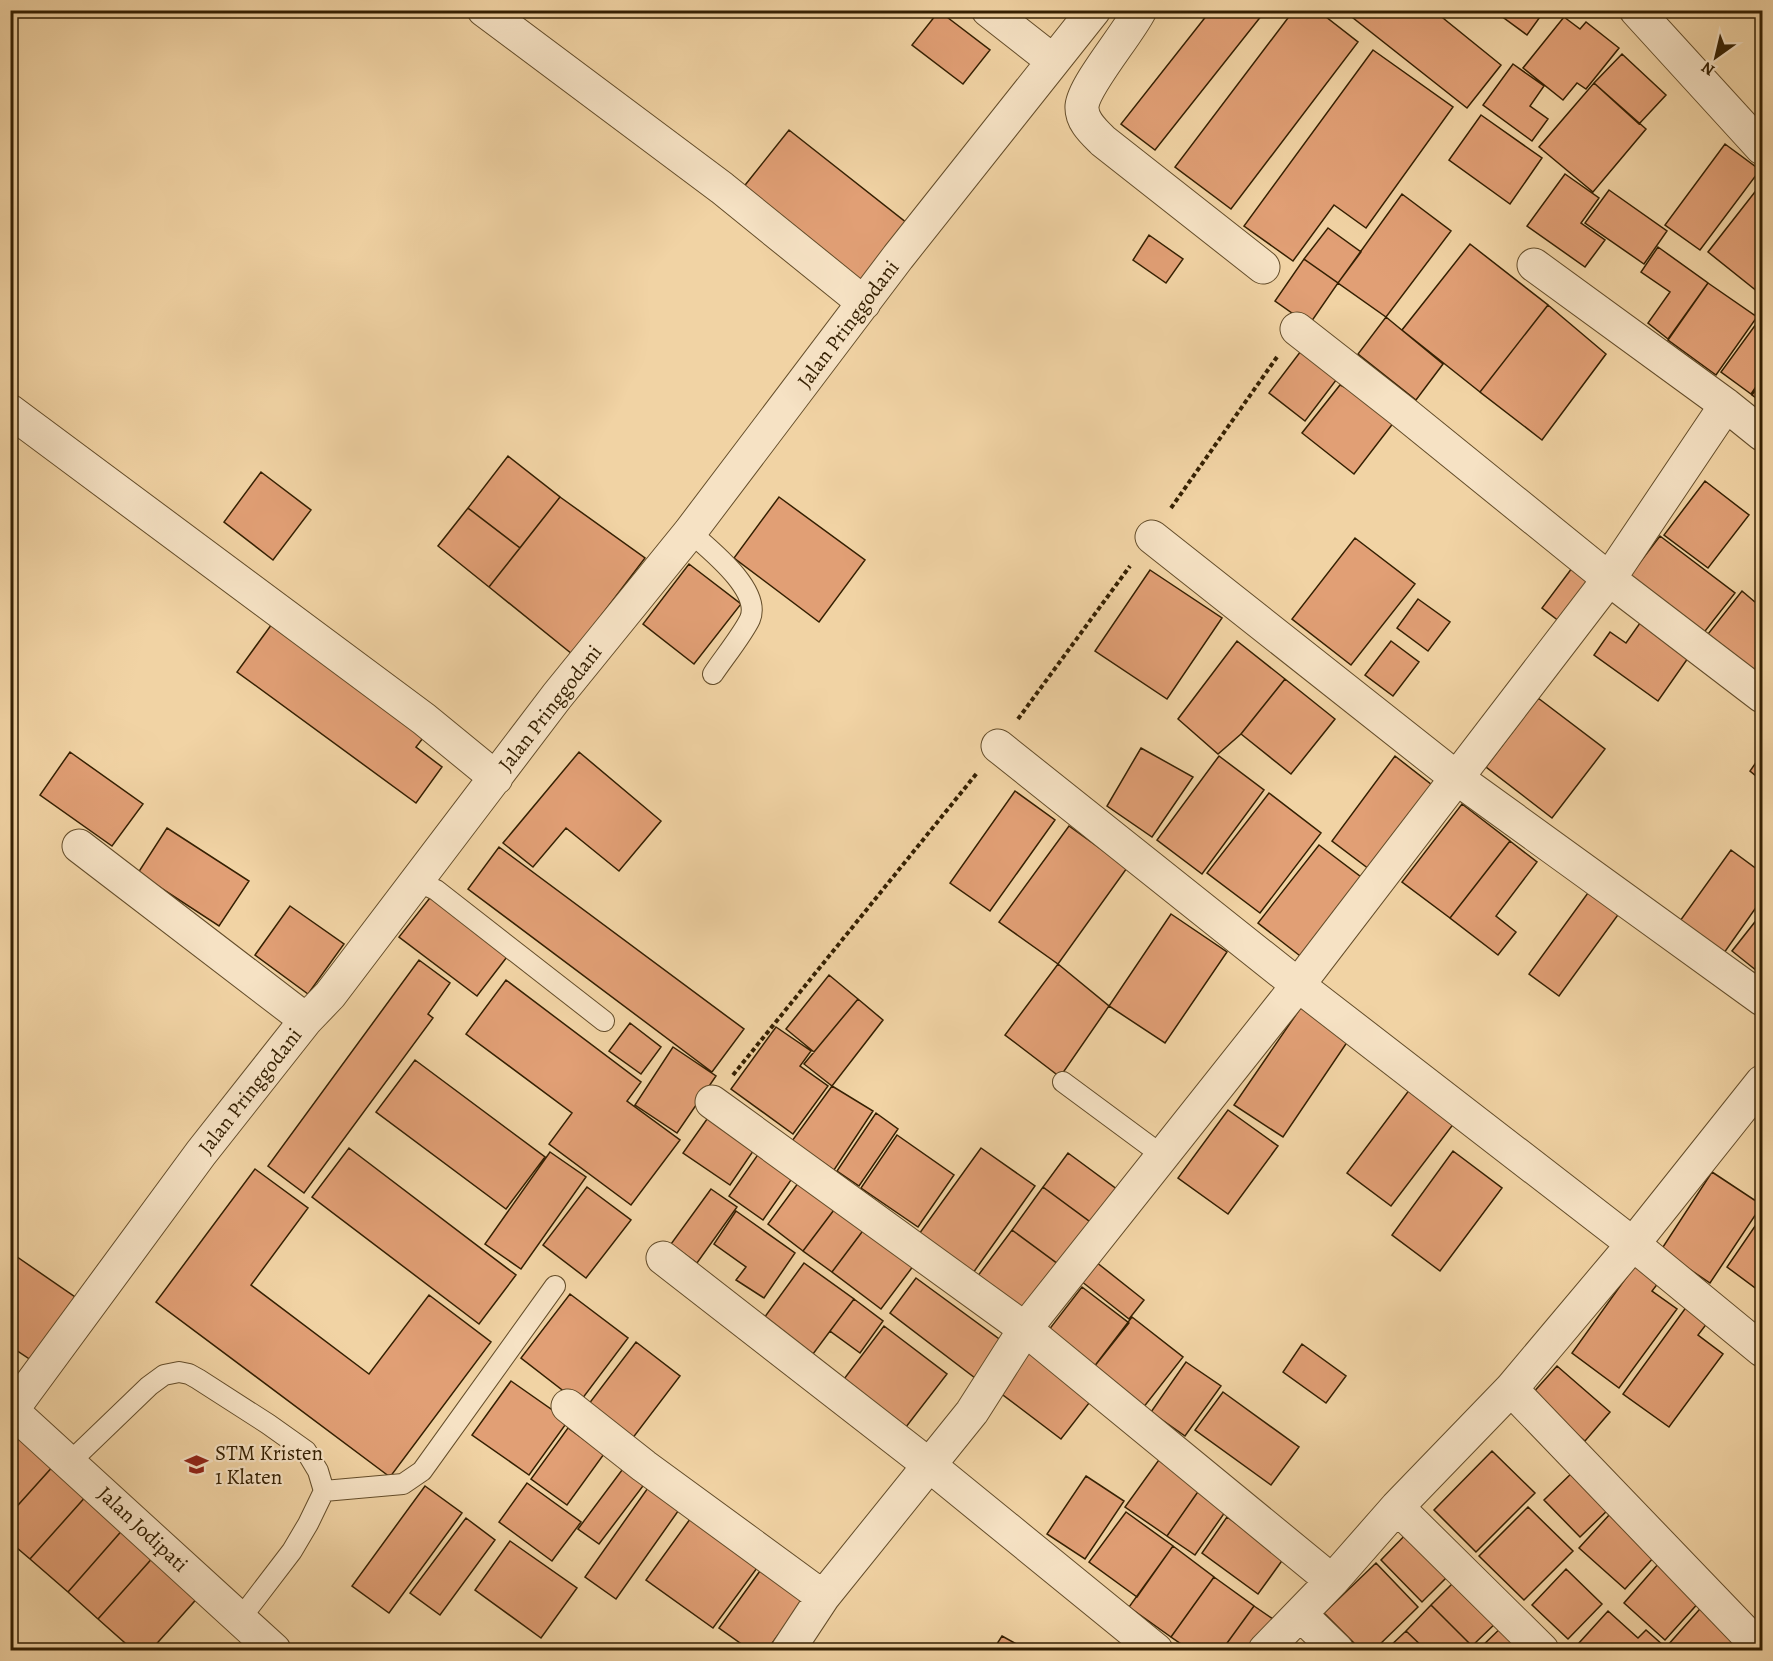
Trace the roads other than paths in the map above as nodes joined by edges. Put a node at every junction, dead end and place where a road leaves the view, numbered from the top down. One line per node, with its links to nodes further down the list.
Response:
1 (484, 10): 10 (street)
2 (988, 10): 6 (street)
3 (1094, 10): 6 (street, Jalan Pringgodani)
4 (1140, 10): 9 (street)
5 (1636, 10): 7 (street)
6 (1053, 61): 10 (street, Jalan Pringgodani)
7 (1762, 148)
8 (1534, 265): 12 (street)
9 (1263, 267)
10 (864, 303): 15 (street, Jalan Pringgodani)
11 (1296, 329): 17 (street)
12 (1725, 405): 14 (street); 17 (street)
13 (10, 411): 21 (street)
14 (1762, 434)
15 (690, 532): 18 (lane); 21 (street, Jalan Pringgodani)
16 (1152, 537): 22 (street)
17 (1610, 579): 19 (street); 22 (street)
18 (713, 674)
19 (1762, 696)
20 (998, 746): 25 (street)
21 (496, 778): 24 (street, Jalan Pringgodani)
22 (1458, 778): 25 (street); 26 (street)
23 (79, 846): 27 (street)
24 (417, 881): 27 (street, Jalan Pringgodani); 28 (lane)
25 (1298, 985): 32 (street); 33 (street)
26 (1762, 999)
27 (306, 1020): 40 (street, Jalan Pringgodani)
28 (604, 1021)
29 (1063, 1082): 32 (lane)
30 (1762, 1082): 33 (street)
31 (712, 1102): 36 (street)
32 (1163, 1156): 36 (street)
33 (1633, 1244): 37 (street); 38 (street)
34 (663, 1258): 42 (street)
35 (555, 1286): 43 (lane)
36 (1025, 1329): 42 (street); 45 (street)
37 (1762, 1350)
38 (1510, 1389): 44 (street); 55 (street)
39 (568, 1406): 46 (street)
40 (11, 1409): 41 (street, Jalan Jodipati)
41 (69, 1462): 43 (lane); 48 (street, Jalan Jodipati)
42 (929, 1465): 46 (street); 51 (street)
43 (324, 1491): 48 (lane)
44 (1397, 1507): 45 (street); 54 (street)
45 (1332, 1581): 47 (street)
46 (823, 1597): 50 (street)
47 (1300, 1614): 52 (street); 53 (street)
48 (240, 1619): 49 (street, Jalan Jodipati)
49 (274, 1650)
50 (788, 1650)
51 (1156, 1650)
52 (1265, 1650)
53 (1337, 1650)
54 (1542, 1650)
55 (1762, 1650)

